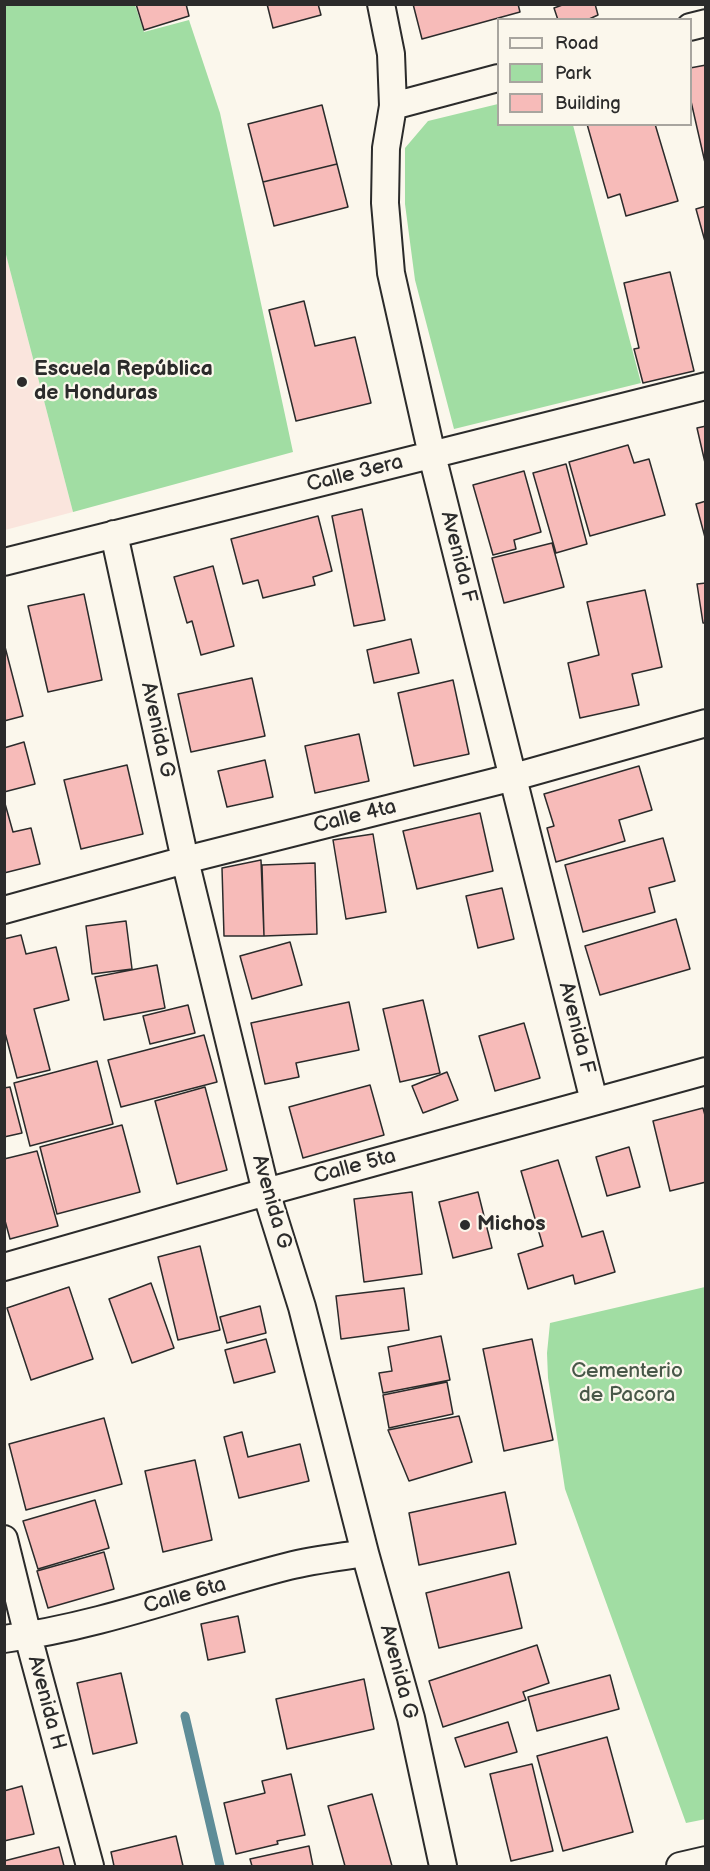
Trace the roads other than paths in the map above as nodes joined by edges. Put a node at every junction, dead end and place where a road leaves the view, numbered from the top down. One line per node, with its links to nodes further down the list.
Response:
1 (381, 4): 3 (street, Avenida F)
2 (497, 78): 3 (street)
3 (393, 106): 5 (street, Avenida F)
4 (705, 386): 5 (street, Calle 3era)
5 (432, 455): 6 (street, Calle 3era); 9 (street, Avenida F)
6 (114, 534): 7 (street, Calle 3era); 10 (street, Avenida G)
7 (4, 562)
8 (705, 723): 9 (street, Calle 4ta)
9 (514, 777): 10 (street, Calle 4ta); 13 (street, Avenida F)
10 (185, 860): 11 (street, Calle 4ta); 14 (street, Avenida G)
11 (4, 910)
12 (705, 1071): 13 (street, Calle 5ta)
13 (594, 1101): 14 (street, Calle 5ta)
14 (266, 1192): 15 (street, Calle 5ta); 17 (street, Avenida G)
15 (4, 1267)
16 (4, 1539): 18 (street, Avenida H)
17 (365, 1553): 18 (street, Calle 6ta); 21 (street, Avenida G)
18 (16, 1637): 20 (street, Avenida H)
19 (705, 1860): 22 (street)
20 (90, 1866)
21 (443, 1866)
22 (680, 1866)

